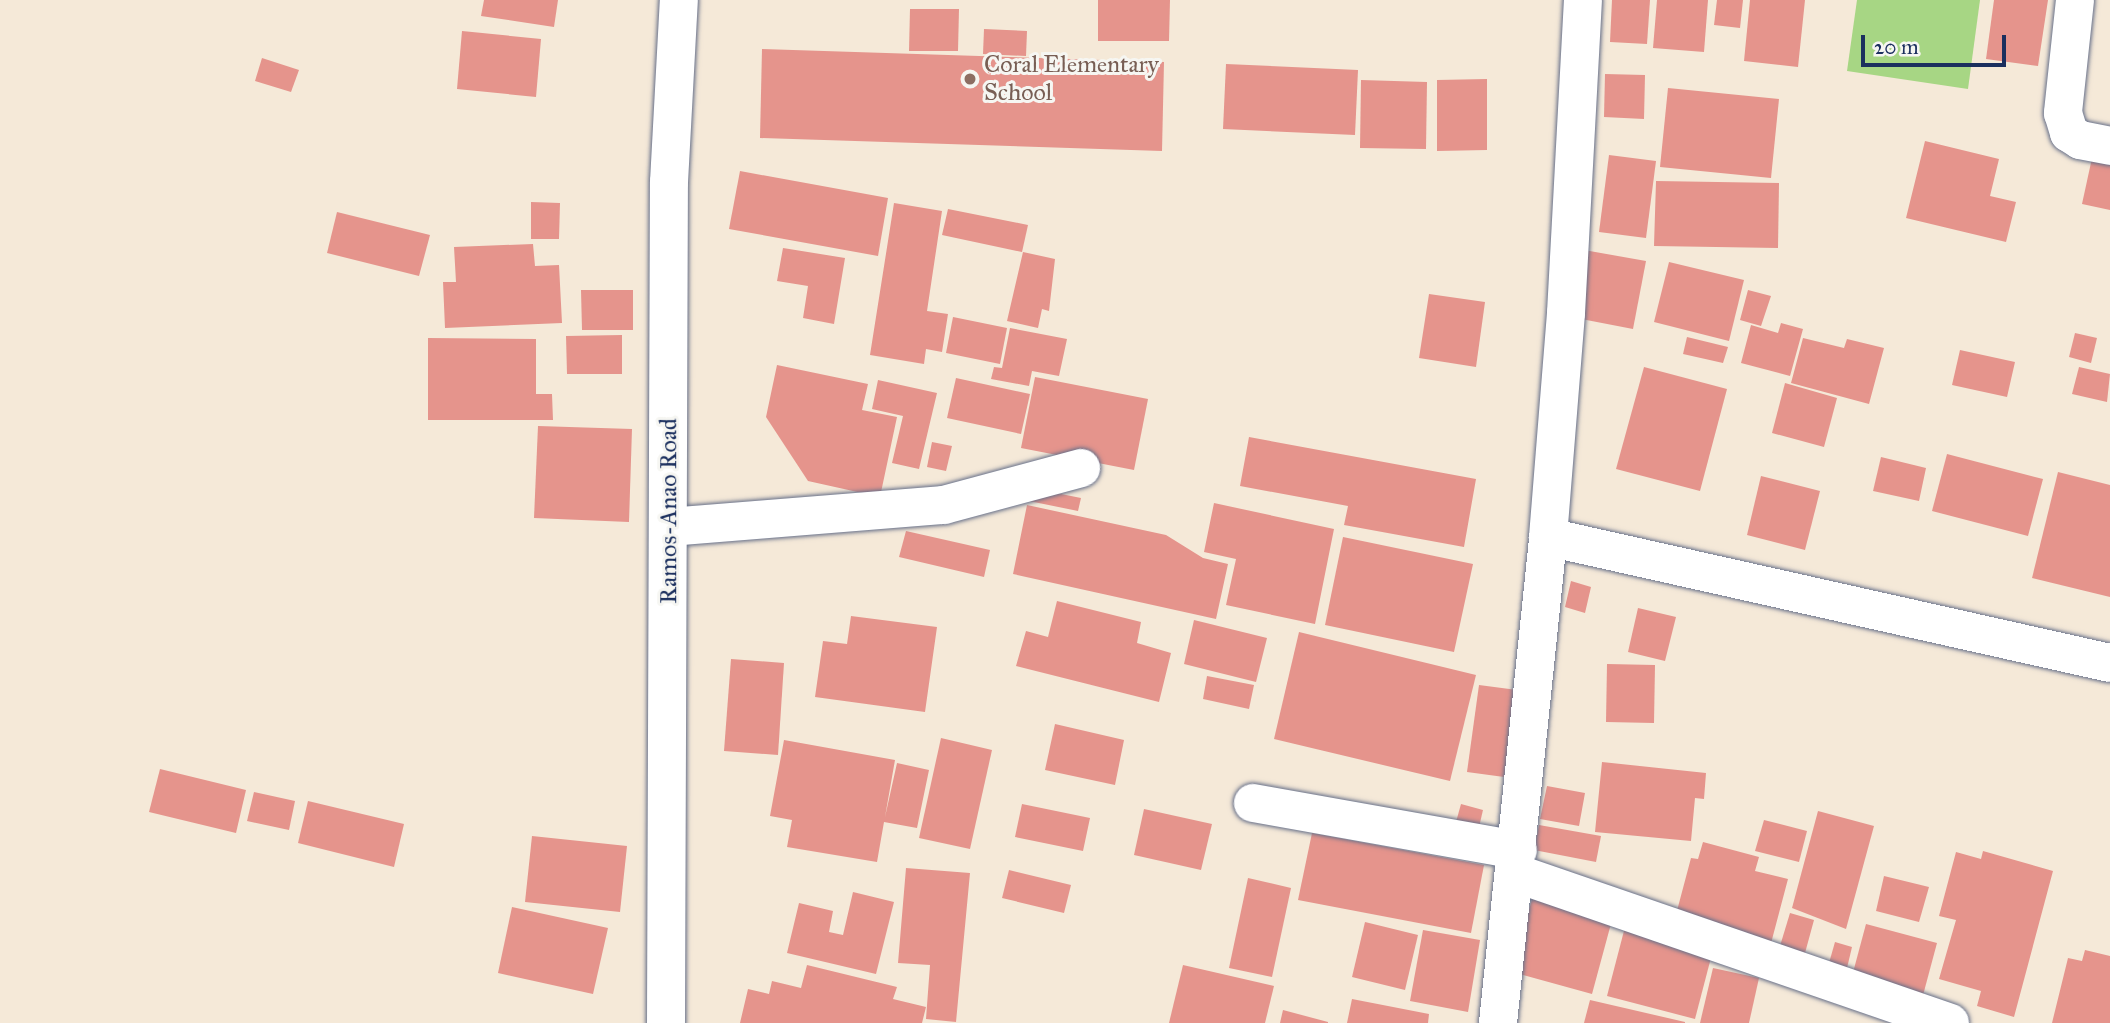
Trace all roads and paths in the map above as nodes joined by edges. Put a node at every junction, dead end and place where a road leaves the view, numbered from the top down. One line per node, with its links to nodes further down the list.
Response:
1 (679, 0): 6 (street, Ramos-Anao Road)
2 (1583, 0): 7 (street)
3 (2075, 0): 4 (street)
4 (2110, 146)
5 (1081, 468): 6 (street)
6 (669, 527): 11 (street, Ramos-Anao Road)
7 (1548, 537): 8 (street); 10 (street)
8 (2110, 663)
9 (1253, 803): 10 (street)
10 (1517, 862): 12 (street); 13 (street)
11 (666, 1023)
12 (1498, 1023)
13 (1951, 1023)

